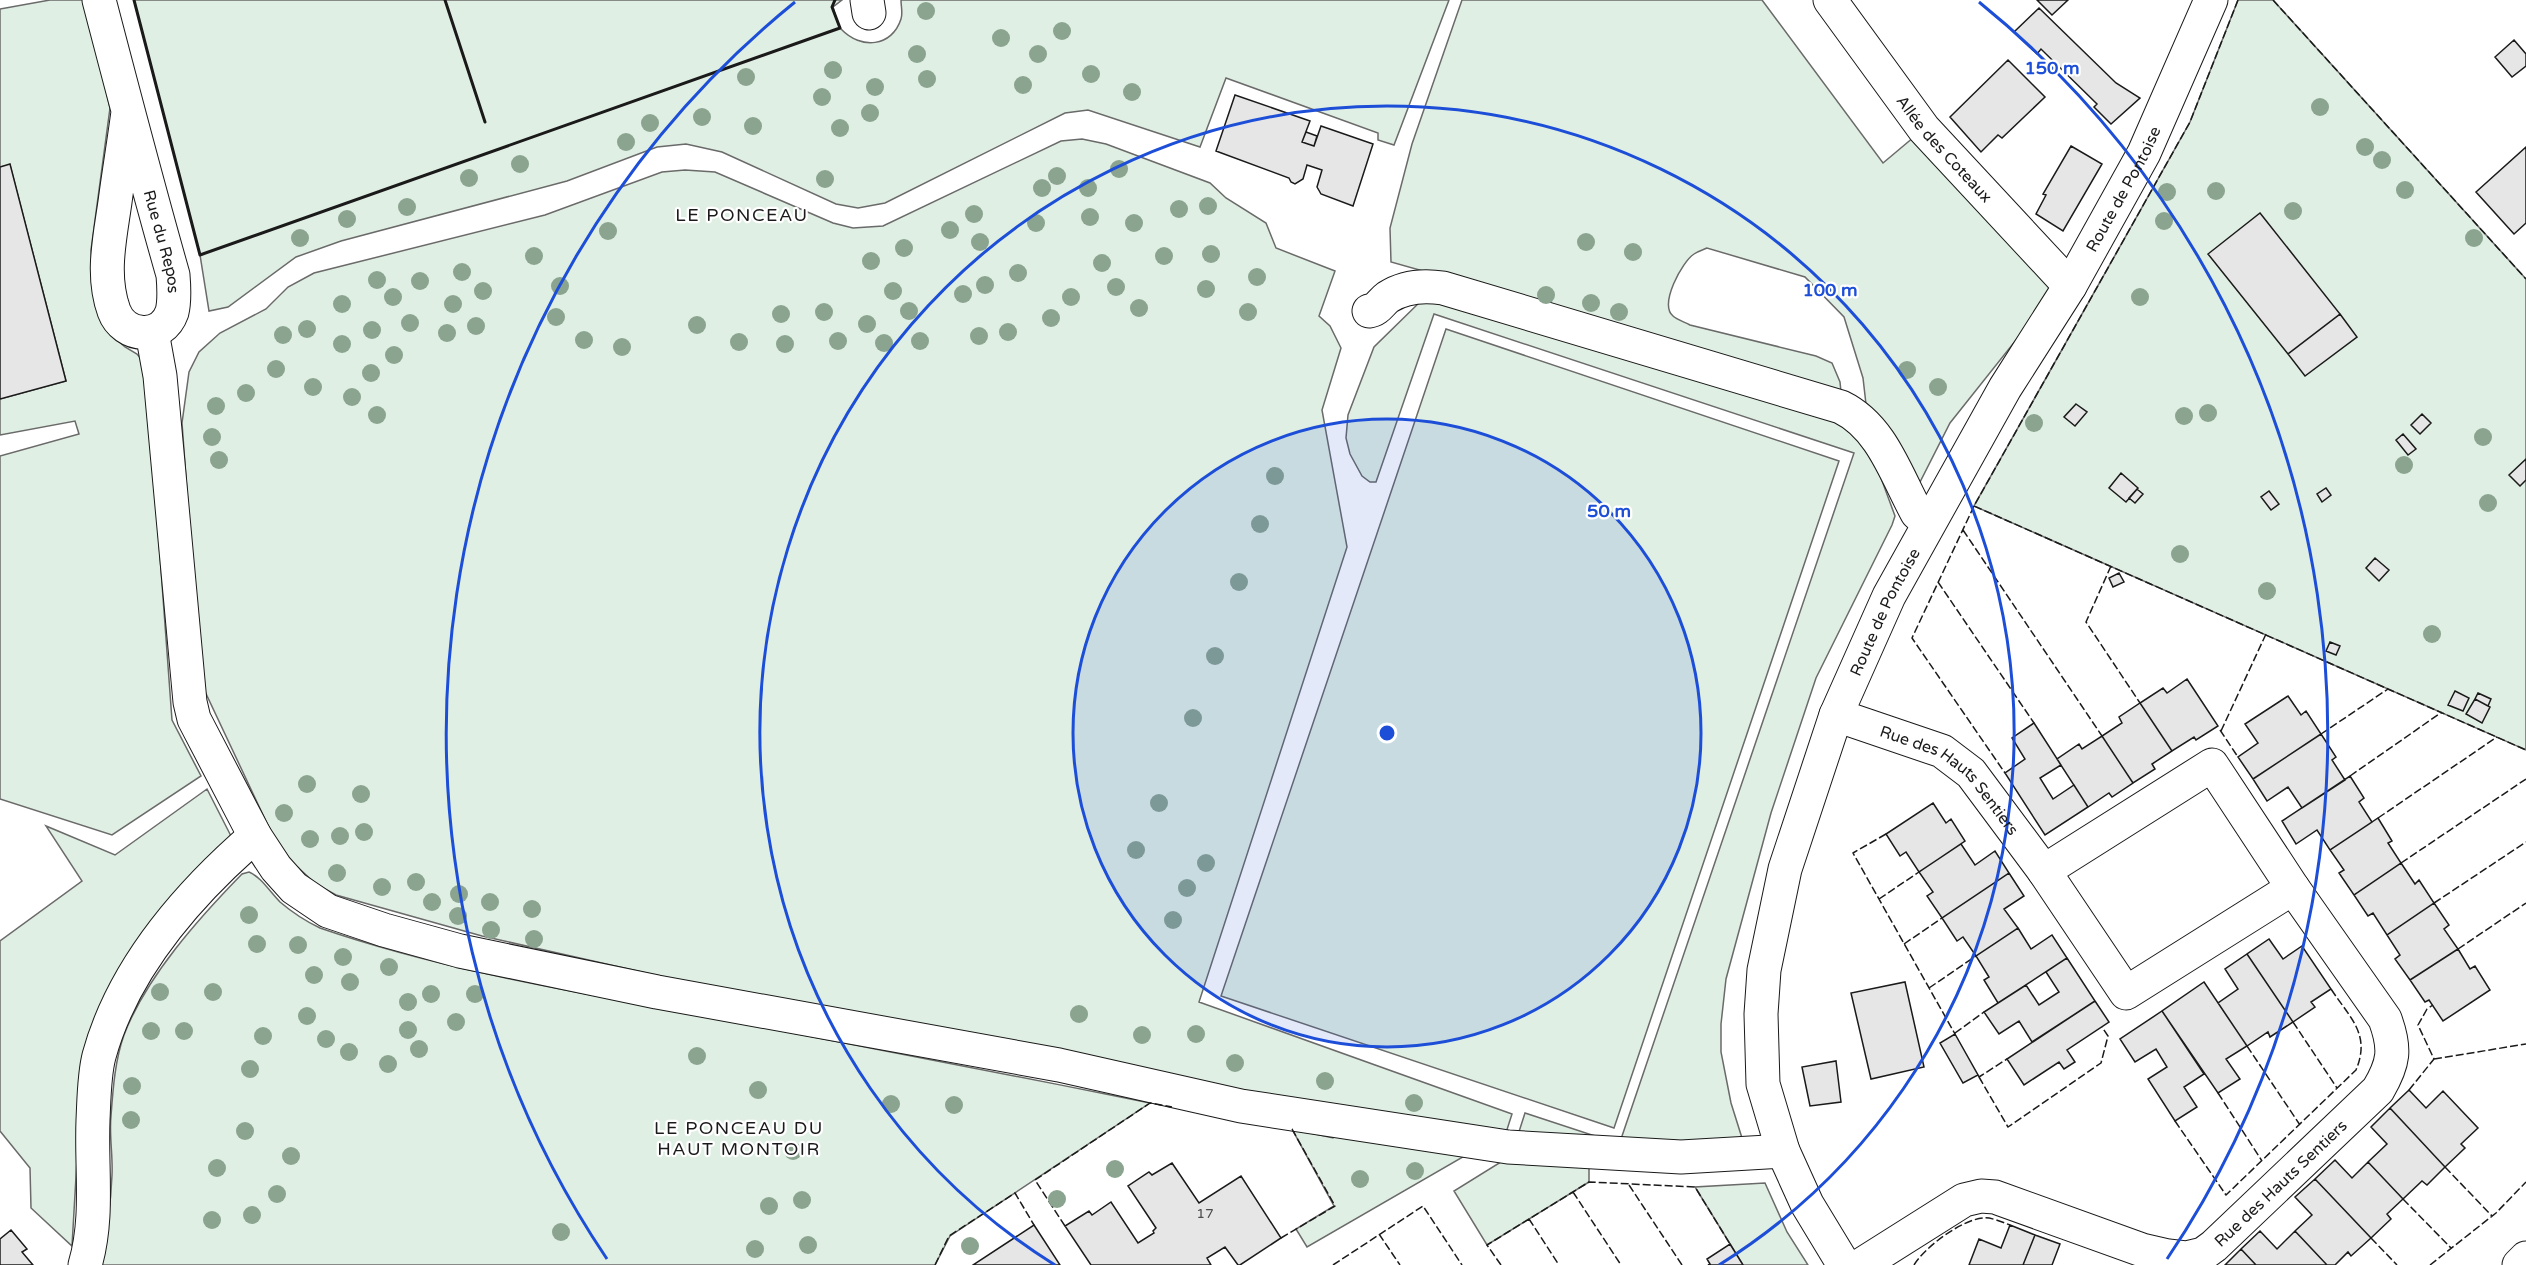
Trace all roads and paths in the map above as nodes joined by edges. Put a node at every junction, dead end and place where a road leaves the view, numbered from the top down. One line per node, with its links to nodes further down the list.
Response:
1 (99, 0): 4 (street, Rue du Repos)
2 (1830, 0): 5 (street, Allée des Coteaux)
3 (2211, 0): 5 (street, Route de Pontoise)
4 (128, 112): 7 (street, Rue du Repos); 7 (street, Rue du Repos)
5 (2070, 286): 8 (street, Route de Pontoise)
6 (1369, 311): 8 (street)
7 (152, 332): 10 (street)
8 (1928, 523): 9 (street, Route de Pontoise)
9 (1836, 715): 11 (street, Rue des Hauts Sentiers); 13 (street, Route de Pontoise)
10 (255, 836): 13 (street); 14 (street)
11 (2044, 871): 12 (street, Rue des Hauts Sentiers); 12 (street, Rue des Hauts Sentiers)
12 (2293, 888): 16 (street, Rue des Hauts Sentiers)
13 (1783, 1151): 15 (street, Route de Pontoise)
14 (86, 1265)
15 (1844, 1265)
16 (1861, 1265)

